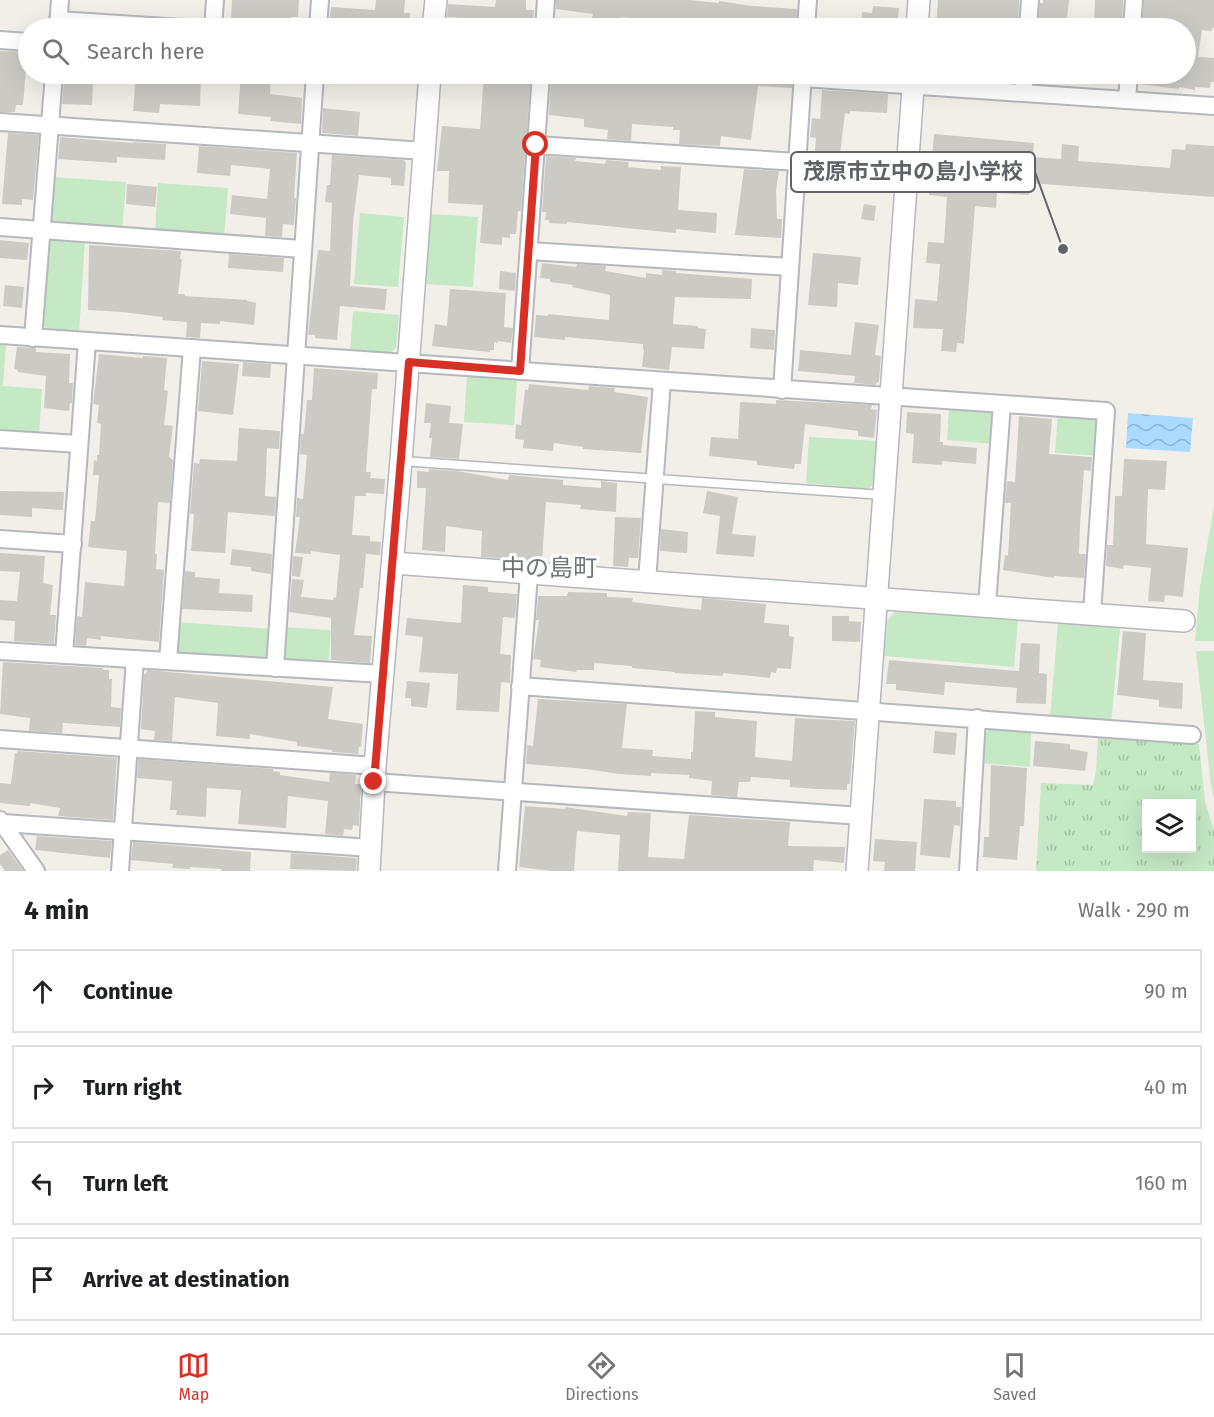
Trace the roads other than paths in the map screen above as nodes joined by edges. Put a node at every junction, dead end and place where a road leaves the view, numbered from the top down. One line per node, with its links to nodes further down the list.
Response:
1 (60, 0): 10 (street)
2 (215, 0): 11 (street)
3 (321, 0): 12 (street)
4 (436, 0): 13 (street)
5 (546, 0): 14 (street)
6 (808, 0): 15 (street)
7 (919, 0): 16 (street)
8 (1030, 0): 17 (street)
9 (1134, 0): 18 (street)
10 (58, 18)
11 (214, 18)
12 (319, 18)
13 (434, 18)
14 (545, 18)
15 (807, 18)
16 (918, 18)
17 (1029, 18)
18 (1133, 18)
19 (0, 40): 20 (street)
20 (18, 41)
21 (53, 84): 34 (street)
22 (314, 84): 35 (street)
23 (429, 84): 37 (street)
24 (540, 84): 36 (street)
25 (803, 84): 38 (street)
26 (913, 84): 53 (street)
27 (950, 84): 30 (street)
28 (1023, 84): 30 (street)
29 (1128, 84): 31 (street)
30 (1023, 92): 31 (street)
31 (1126, 100): 32 (street)
32 (1214, 106)
33 (0, 122): 34 (street)
34 (50, 126): 35 (street); 40 (street)
35 (310, 143): 37 (street); 41 (street)
36 (536, 145): 38 (street); 42 (street)
37 (424, 151): 49 (street)
38 (798, 162): 43 (street)
39 (0, 227): 40 (street)
40 (42, 230): 41 (street); 45 (street)
41 (302, 249): 48 (street)
42 (529, 250): 43 (street); 50 (street)
43 (790, 267): 52 (street)
44 (0, 335): 45 (street)
45 (33, 338): 46 (street)
46 (87, 341): 47 (street); 56 (street)
47 (192, 348): 48 (street); 72 (street)
48 (295, 355): 49 (street); 73 (street)
49 (409, 362): 50 (street); 57 (street)
50 (520, 371): 51 (street)
51 (662, 381): 52 (street); 58 (street)
52 (782, 390): 53 (street)
53 (892, 398): 54 (street); 59 (street)
54 (1002, 404): 66 (street); 67 (street)
55 (0, 439): 56 (street)
56 (79, 444): 61 (street)
57 (401, 461): 58 (lane); 62 (street)
58 (655, 479): 59 (lane); 64 (street)
59 (884, 496): 65 (street)
60 (0, 539): 61 (street)
61 (73, 544): 70 (street)
62 (393, 563): 63 (street); 74 (street)
63 (529, 574): 64 (street); 75 (street)
64 (647, 581): 65 (street)
65 (876, 597): 66 (street); 76 (street)
66 (987, 605): 67 (street)
67 (1092, 613): 68 (street)
68 (1184, 621)
69 (0, 651): 70 (street)
70 (64, 655): 71 (street)
71 (135, 659): 72 (street); 80 (street)
72 (168, 661): 73 (street)
73 (275, 668): 74 (street)
74 (383, 674): 81 (street)
75 (520, 686): 76 (street); 82 (street)
76 (868, 712): 77 (street); 83 (street)
77 (977, 718): 78 (street); 92 (street)
78 (1192, 735)
79 (0, 739): 80 (street)
80 (129, 747): 81 (street); 85 (street)
81 (375, 774): 82 (street); 86 (street)
82 (512, 791): 83 (street); 90 (street)
83 (861, 816): 91 (street)
84 (1, 822): 85 (street); 87 (street)
85 (123, 831): 86 (street); 88 (street)
86 (370, 848): 89 (street)
87 (36, 871)
88 (120, 871)
89 (369, 871)
90 (507, 871)
91 (857, 871)
92 (968, 871)

